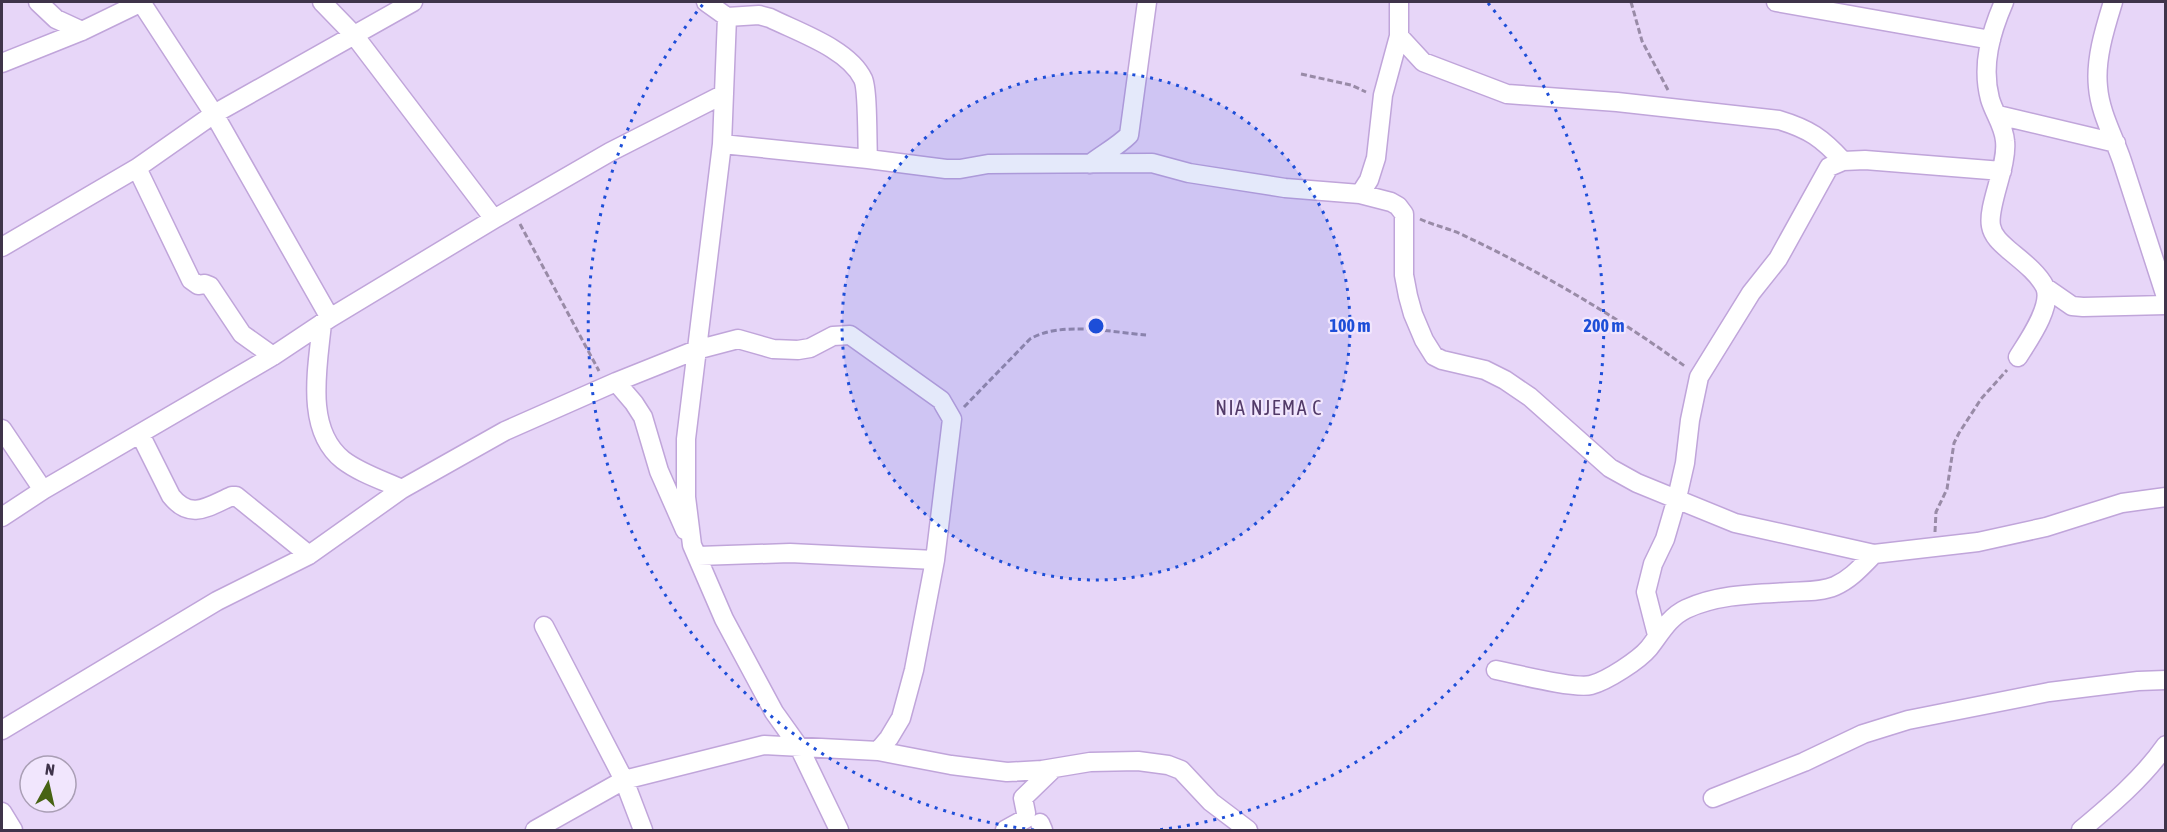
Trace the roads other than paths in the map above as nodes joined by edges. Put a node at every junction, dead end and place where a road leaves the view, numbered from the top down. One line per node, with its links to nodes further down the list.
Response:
1 (38, 2): 13 (street)
2 (142, 2): 13 (street); 19 (street)
3 (322, 2): 14 (street)
4 (413, 2): 14 (street)
5 (706, 2): 12 (street)
6 (1146, 2): 21 (street)
7 (1399, 2): 15 (street)
8 (1776, 2): 16 (street)
9 (2004, 2): 16 (street)
10 (2113, 2): 22 (street)
11 (765, 8): 12 (street); 24 (street)
12 (727, 16): 18 (street)
13 (82, 31): 17 (street)
14 (354, 35): 19 (street); 31 (street)
15 (1399, 36): 25 (street); 30 (street)
16 (1991, 40): 20 (street)
17 (2, 63)
18 (724, 94): 23 (street); 31 (street)
19 (214, 114): 28 (street); 36 (street)
20 (1998, 115): 22 (street); 29 (street)
21 (1129, 135): 26 (street); 27 (street)
22 (2116, 143): 34 (street)
23 (722, 144): 24 (street); 37 (street)
24 (868, 159): 27 (street)
25 (1843, 161): 29 (street); 46 (street)
26 (1152, 163): 27 (street); 30 (street)
27 (1090, 164)
28 (137, 168): 32 (street); 38 (street)
29 (2002, 171): 33 (street)
30 (1360, 194): 46 (street)
31 (494, 219): 36 (street)
32 (2, 247)
33 (2046, 288): 35 (street); 39 (street)
34 (2166, 297)
35 (2166, 305)
36 (326, 321): 38 (street); 43 (street)
37 (696, 350): 40 (street); 48 (street); 51 (street)
38 (273, 356): 42 (street)
39 (2018, 357)
40 (611, 384): 43 (street); 48 (street)
41 (2, 429): 44 (street)
42 (140, 434): 44 (street); 50 (street)
43 (402, 489): 50 (street)
44 (43, 490): 47 (street)
45 (2166, 497): 49 (street)
46 (1677, 498): 49 (street); 53 (street)
47 (2, 517)
48 (695, 551): 51 (street); 58 (street)
49 (1874, 554): 53 (street)
50 (309, 555): 56 (street)
51 (934, 560): 59 (street)
52 (544, 626): 61 (street)
53 (1657, 635): 54 (street)
54 (1496, 670)
55 (2166, 680): 62 (street)
56 (2, 730)
57 (2166, 745): 70 (street)
58 (800, 747): 59 (street); 61 (street); 68 (street)
59 (878, 751): 60 (street)
60 (1054, 768): 64 (street); 69 (street)
61 (624, 780): 66 (street); 67 (street)
62 (1713, 798)
63 (2, 812): 65 (street)
64 (1240, 827)
65 (13, 831)
66 (535, 831)
67 (643, 831)
68 (838, 831)
69 (1005, 831)
70 (2081, 831)

